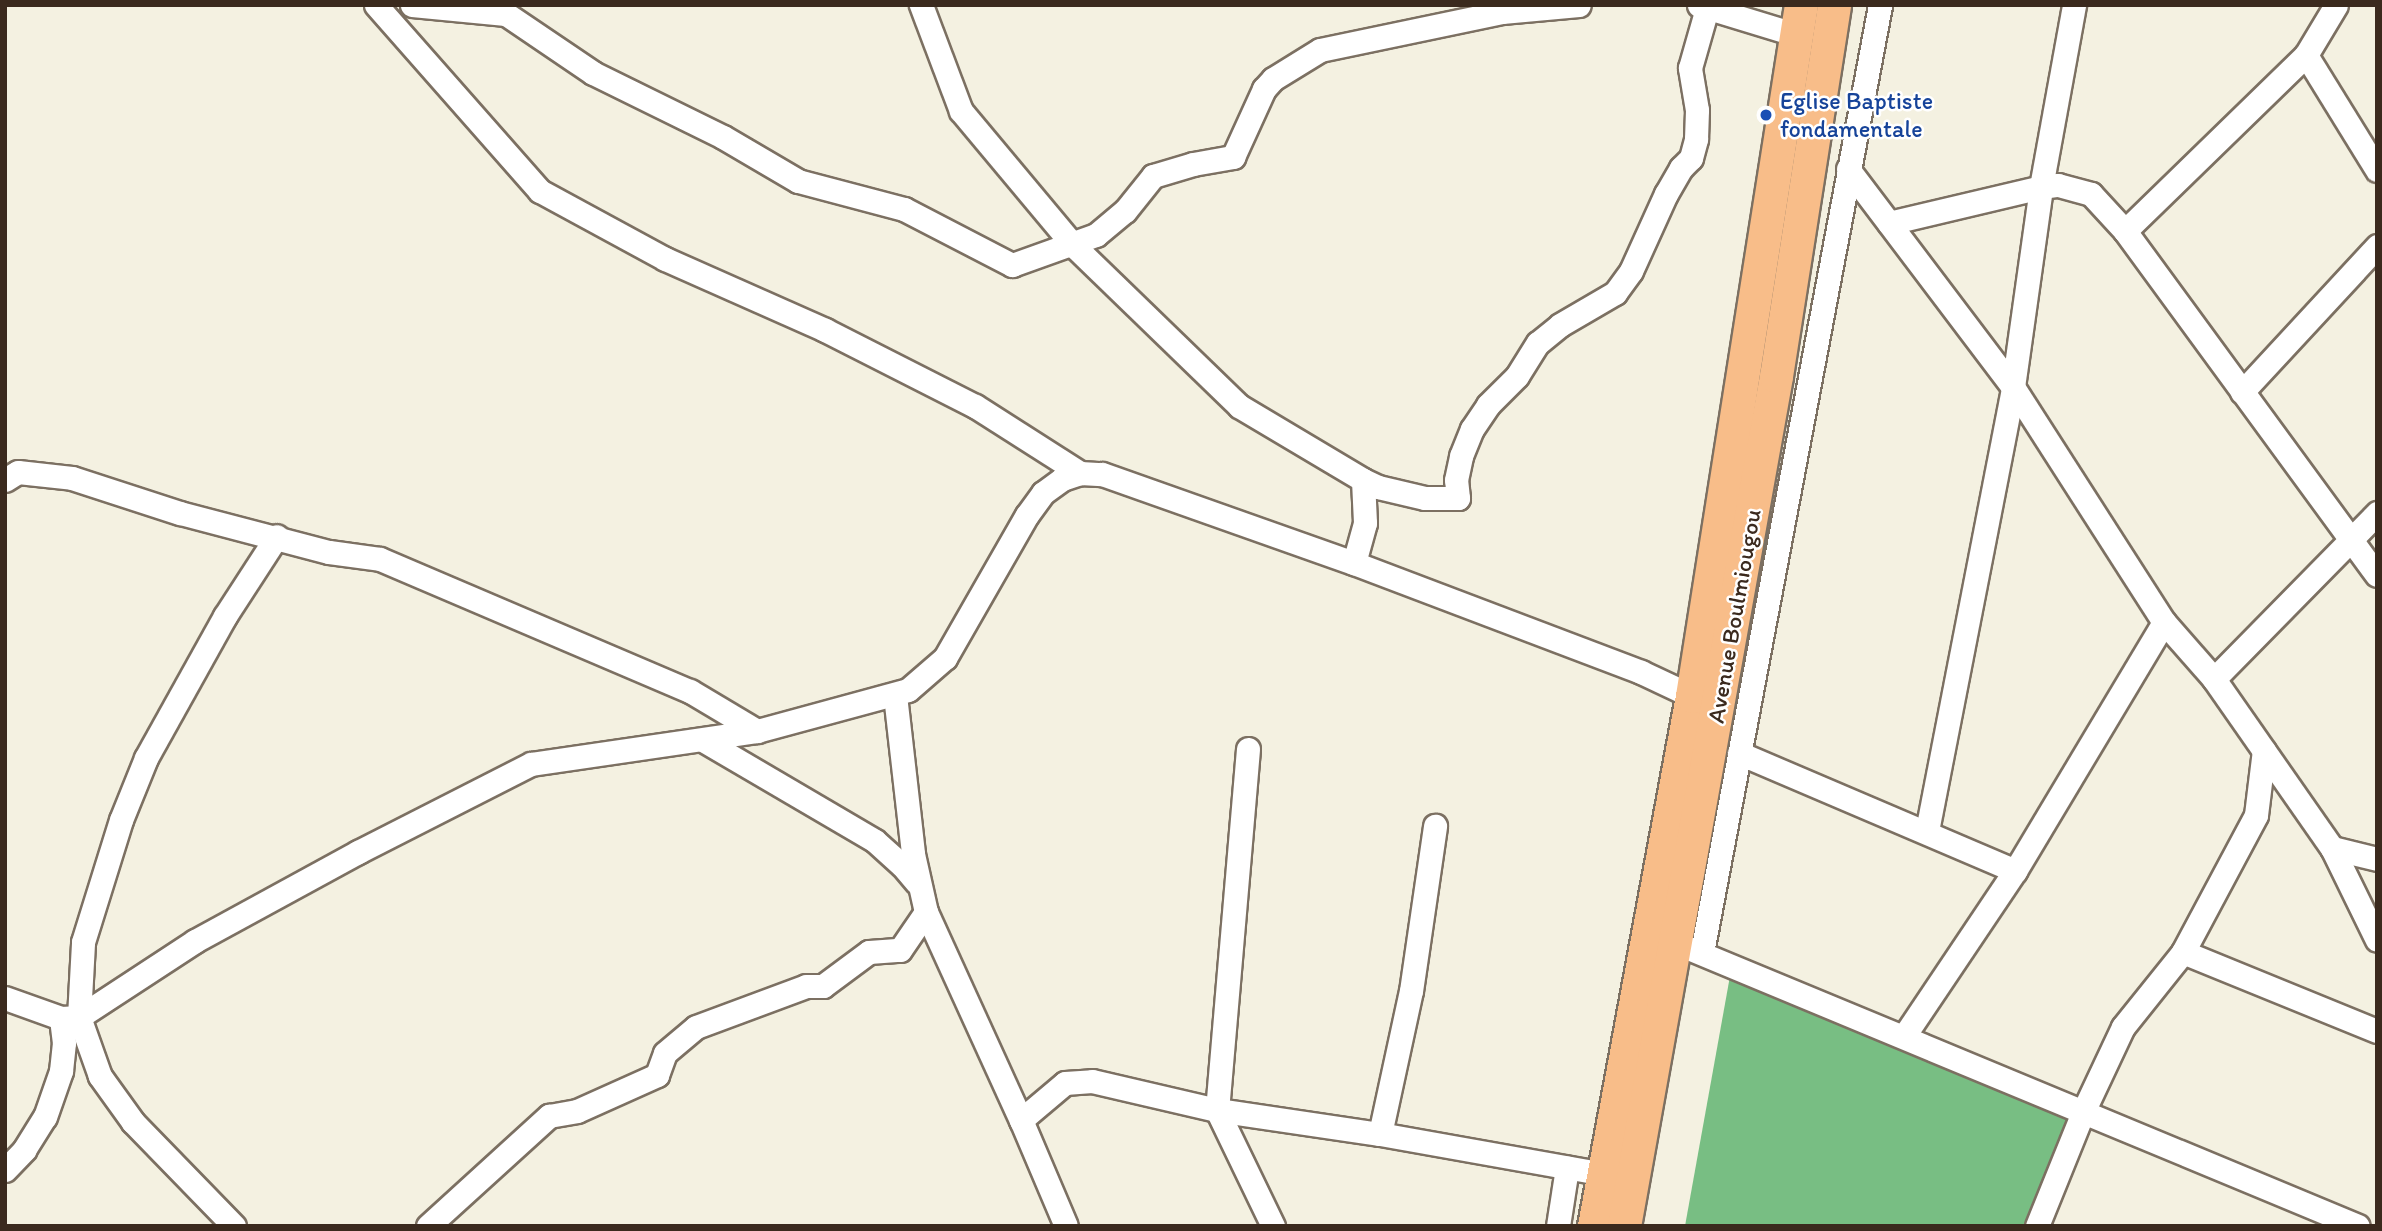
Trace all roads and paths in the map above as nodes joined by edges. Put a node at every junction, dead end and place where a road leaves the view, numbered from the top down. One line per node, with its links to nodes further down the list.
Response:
1 (376, 5): 22 (street)
2 (412, 5): 17 (street)
3 (921, 5): 17 (street)
4 (1578, 5): 17 (street)
5 (1834, 5): 46 (highway, Avenue Boulmiougou)
6 (1880, 5): 12 (street)
7 (2074, 5): 14 (street)
8 (2336, 5): 11 (street)
9 (1704, 6): 10 (street); 23 (street)
10 (1799, 20): 32 (highway, Avenue Boulmiougou)
11 (2306, 55): 13 (street); 16 (street)
12 (1848, 169): 15 (street); 37 (street)
13 (2377, 170)
14 (2041, 187): 15 (street); 16 (street); 19 (street)
15 (1889, 223): 19 (street)
16 (2125, 232): 20 (street)
17 (1074, 246): 23 (street)
18 (2377, 246): 20 (street)
19 (2013, 387): 29 (street); 39 (street)
20 (2242, 392): 26 (street)
21 (10, 472): 25 (street)
22 (1080, 473): 27 (street); 31 (street)
23 (1363, 480): 27 (street)
24 (2377, 513): 26 (street)
25 (277, 536): 33 (street); 49 (street)
26 (2350, 540): 28 (street); 30 (street)
27 (1354, 563): 32 (street)
28 (2377, 575)
29 (2164, 622): 30 (street); 42 (street)
30 (2214, 679): 36 (street)
31 (895, 695): 33 (street); 43 (street)
32 (1692, 696): 58 (highway, Avenue Boulmiougou)
33 (757, 731): 34 (street)
34 (703, 740): 43 (street); 49 (street)
35 (1248, 749): 52 (street)
36 (2264, 750): 40 (street); 47 (street)
37 (1739, 753): 39 (street); 46 (street)
38 (1435, 826): 55 (street)
39 (1927, 831): 42 (street)
40 (2332, 848): 41 (street); 45 (street)
41 (2377, 859)
42 (2015, 871): 51 (street)
43 (919, 886): 44 (street)
44 (926, 912): 54 (street); 60 (street)
45 (2377, 940)
46 (1689, 948): 51 (street); 65 (highway, Avenue Boulmiougou)
47 (2183, 952): 50 (street); 53 (street)
48 (5, 998): 49 (street)
49 (70, 1017): 57 (street); 59 (street)
50 (2377, 1031)
51 (1904, 1037): 53 (street)
52 (1217, 1110): 54 (street); 55 (street); 62 (street)
53 (2083, 1111): 66 (street); 67 (street)
54 (1021, 1120): 61 (street)
55 (1380, 1135): 56 (street)
56 (1567, 1168): 58 (street); 63 (street)
57 (5, 1170)
58 (1604, 1174): 64 (highway, Avenue Boulmiougou)
59 (234, 1226)
60 (428, 1226)
61 (1066, 1226)
62 (1273, 1226)
63 (1558, 1226)
64 (1594, 1226)
65 (1624, 1226)
66 (2037, 1226)
67 (2358, 1226)

